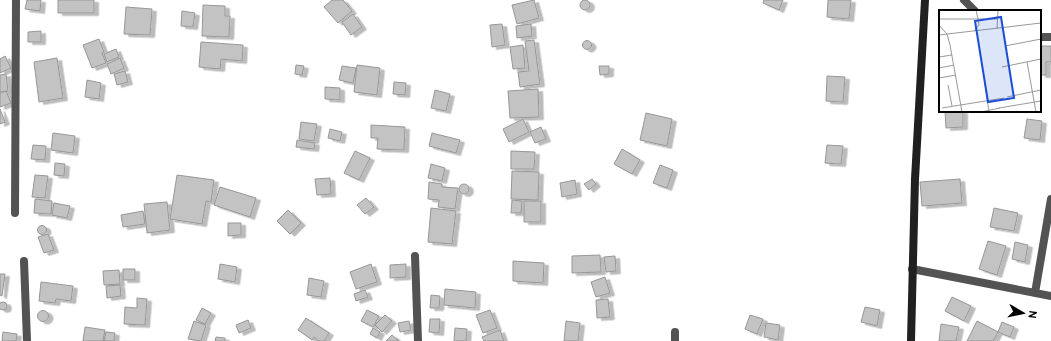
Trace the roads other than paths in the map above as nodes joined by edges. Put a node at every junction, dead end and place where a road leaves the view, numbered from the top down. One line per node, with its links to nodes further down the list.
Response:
1 (16, 0): 6 (street)
2 (925, 0): 9 (street)
3 (964, 0): 4 (street)
4 (974, 10)
5 (1051, 199): 10 (street)
6 (15, 213)
7 (415, 256): 14 (street)
8 (24, 261): 13 (street)
9 (912, 269): 10 (street); 16 (street)
10 (1035, 293): 11 (street)
11 (1051, 296)
12 (675, 332): 15 (street)
13 (26, 341)
14 (418, 341)
15 (675, 341)
16 (911, 341)

